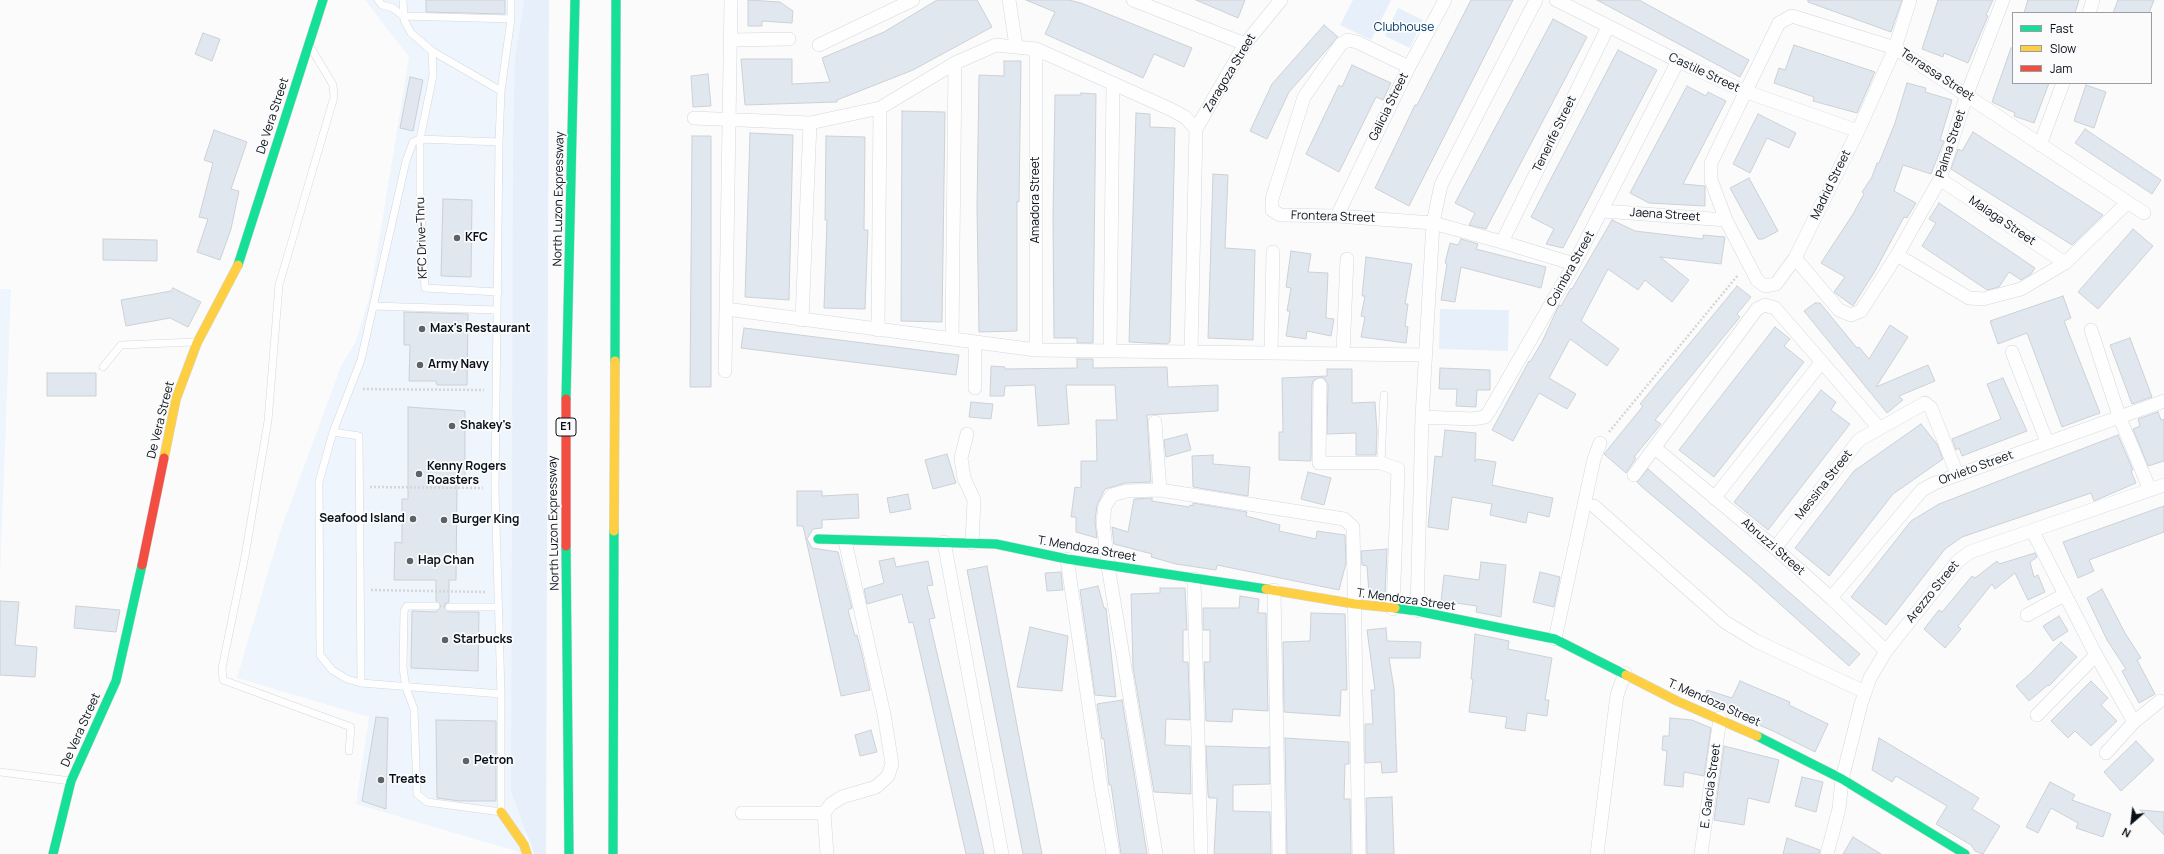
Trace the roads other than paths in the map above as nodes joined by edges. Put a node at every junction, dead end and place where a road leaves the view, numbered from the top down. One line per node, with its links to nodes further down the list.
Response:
1 (323, 0): 25 (main road, De Vera Street)
2 (378, 0): 19 (lane)
3 (403, 0): 19 (lane)
4 (511, 0): 20 (lane)
5 (575, 0): 144 (main road, North Luzon Expressway / E1)
6 (616, 0): 145 (main road)
7 (731, 0): 23 (street)
8 (1009, 0): 27 (street)
9 (1133, 0): 24 (street)
10 (1281, 0): 24 (street, Zaragoza Street)
11 (1445, 0): 33 (street, Galicia Street)
12 (1536, 0): 54 (street)
13 (1556, 0): 21 (street, Castile Street)
14 (1910, 0): 28 (street, Madrid Street)
15 (2003, 0): 38 (street, Palma Street)
16 (2093, 0): 18 (street)
17 (907, 2): 26 (street)
18 (2088, 12)
19 (403, 16): 20 (lane); 29 (lane)
20 (511, 18): 36 (lane)
21 (1608, 27): 31 (street, Castile Street); 55 (street, Tenerife Street)
22 (789, 39): 23 (street)
23 (731, 40): 41 (street)
24 (1245, 44): 43 (street, Zaragoza Street)
25 (309, 45): 70 (main road, De Vera Street); 134 (lane)
26 (820, 45)
27 (1016, 46): 30 (street); 32 (street)
28 (1895, 48): 37 (street, Terrassa Street); 38 (street, Terrassa Street); 44 (street, Madrid Street)
29 (432, 50): 36 (lane); 45 (lane)
30 (1036, 50): 34 (street); 72 (street, Amadora Street)
31 (1678, 61): 37 (street, Castile Street); 50 (street, Coimbra Street)
32 (955, 63): 39 (street); 69 (street)
33 (1409, 67): 52 (street, Galicia Street); 52 (street, Frontera Street)
34 (1113, 84): 43 (street); 73 (street)
35 (2063, 84): 47 (street)
36 (500, 91): 46 (lane)
37 (1744, 91): 44 (street, Castile Street); 53 (street, Terrassa Street)
38 (1967, 94): 47 (street, Terrassa Street); 48 (street, Palma Street)
39 (880, 108): 42 (street); 67 (street)
40 (694, 118): 41 (street)
41 (730, 120): 42 (street); 64 (street)
42 (810, 123): 66 (street)
43 (1196, 129): 74 (street)
44 (1858, 131): 58 (street, Madrid Street)
45 (420, 139): 46 (lane); 62 (lane, KFC Drive-Thru); 63 (lane)
46 (499, 142): 62 (lane)
47 (2040, 145): 49 (street, Terrassa Street)
48 (1940, 179): 57 (street, Palma Street); 60 (street, Malaga Street)
49 (2127, 203): 51 (street, Terrassa Street); 60 (street)
50 (1603, 211): 53 (street, Jaena Street); 61 (street, Coimbra Street)
51 (2144, 213)
52 (1337, 216): 54 (street, Frontera Street)
53 (1726, 220): 58 (street, Madrid Street)
54 (1433, 223): 55 (street, Frontera Street); 78 (street)
55 (1502, 242): 61 (street, Frontera Street)
56 (1273, 252): 75 (street)
57 (1897, 255): 58 (street, Palma Street); 60 (street)
58 (1795, 258)
59 (1347, 259): 77 (street)
60 (2065, 262)
61 (1574, 264): 87 (street, Coimbra Street)
62 (498, 292): 65 (lane)
63 (373, 306): 65 (lane); 90 (lane)
64 (726, 309): 66 (street); 81 (street)
65 (497, 310): 118 (lane)
66 (802, 320): 67 (street)
67 (878, 330): 69 (street)
68 (2091, 330): 86 (street)
69 (952, 339): 71 (street)
70 (197, 342): 80 (lane); 138 (main road, De Vera Street)
71 (975, 342): 72 (street); 83 (street)
72 (1036, 350): 73 (street)
73 (1110, 351): 74 (street)
74 (1191, 351): 75 (street)
75 (1271, 352): 77 (street)
76 (2012, 352): 92 (street)
77 (1343, 353): 78 (street)
78 (1425, 355): 87 (street)
79 (1821, 363): 89 (street); 94 (street); 101 (street)
80 (102, 367)
81 (725, 371)
82 (1320, 385): 95 (street)
83 (975, 388)
84 (1384, 395): 95 (lane)
85 (2164, 400): 86 (street, Orvieto Street)
86 (2119, 416): 92 (street, Orvieto Street); 100 (street)
87 (1422, 417): 120 (street)
88 (1155, 422): 99 (street)
89 (1879, 428): 96 (street, Messina Street); 108 (street, Messina Street)
90 (333, 432): 126 (lane); 126 (lane)
91 (967, 434): 107 (street)
92 (2047, 442): 96 (street, Orvieto Street)
93 (1600, 443): 122 (street)
94 (1655, 448): 97 (street); 101 (street, Abruzzi Street)
95 (1381, 463): 119 (street)
96 (1957, 474): 114 (street, Orvieto Street)
97 (1634, 475)
98 (2164, 485): 100 (street, Arezzo Street)
99 (1160, 490): 110 (street); 115 (street)
100 (2150, 490): 103 (street, Arezzo Street)
101 (1714, 498): 108 (street, Abruzzi Street)
102 (1594, 506): 128 (street)
103 (2033, 532): 113 (street); 123 (street, Arezzo Street)
104 (818, 539): 105 (main road, T. Mendoza Street)
105 (845, 541): 106 (main road, T. Mendoza Street); 141 (street)
106 (944, 542): 107 (main road, T. Mendoza Street); 147 (street)
107 (972, 543): 109 (main road, T. Mendoza Street)
108 (1775, 548): 114 (street, Abruzzi Street)
109 (1067, 559): 110 (main road, T. Mendoza Street); 148 (street)
110 (1108, 566): 111 (main road, T. Mendoza Street); 149 (street)
111 (1194, 579): 112 (main road, T. Mendoza Street); 150 (street)
112 (1274, 590): 115 (main road, T. Mendoza Street); 151 (street)
113 (2064, 595): 121 (street); 124 (street)
114 (1831, 598): 123 (street, Abruzzi Street)
115 (1355, 604): 119 (main road, T. Mendoza Street); 152 (street)
116 (436, 606): 127 (lane)
117 (450, 606): 118 (lane)
118 (498, 607): 129 (lane)
119 (1393, 609): 120 (main road, T. Mendoza Street)
120 (1417, 611): 122 (main road, T. Mendoza Street)
121 (2027, 615)
122 (1555, 639): 125 (main road, T. Mendoza Street)
123 (1886, 651): 128 (street, Arezzo Street)
124 (2096, 655): 131 (street); 133 (street)
125 (1625, 673): 132 (main road, T. Mendoza Street); 153 (street)
126 (361, 684): 127 (lane)
127 (406, 688): 129 (lane); 139 (lane)
128 (1865, 692): 137 (street, Arezzo Street)
129 (501, 694): 139 (lane)
130 (2160, 701): 133 (street)
131 (2037, 715)
132 (1720, 718): 137 (main road, T. Mendoza Street); 154 (street, E. Garcia Street)
133 (2134, 722): 135 (street)
134 (348, 751)
135 (2106, 752)
136 (0, 772): 138 (lane)
137 (1842, 779): 155 (street, Arezzo Street); 156 (main road, T. Mendoza Street)
138 (71, 781): 142 (main road, De Vera Street)
139 (501, 812): 143 (main road)
140 (742, 813): 141 (street)
141 (824, 813): 146 (street)
142 (54, 854)
143 (528, 854)
144 (569, 854)
145 (613, 854)
146 (827, 854)
147 (1002, 854)
148 (1113, 854)
149 (1156, 854)
150 (1200, 854)
151 (1279, 854)
152 (1359, 854)
153 (1597, 854)
154 (1702, 854)
155 (1827, 854)
156 (1965, 854)

